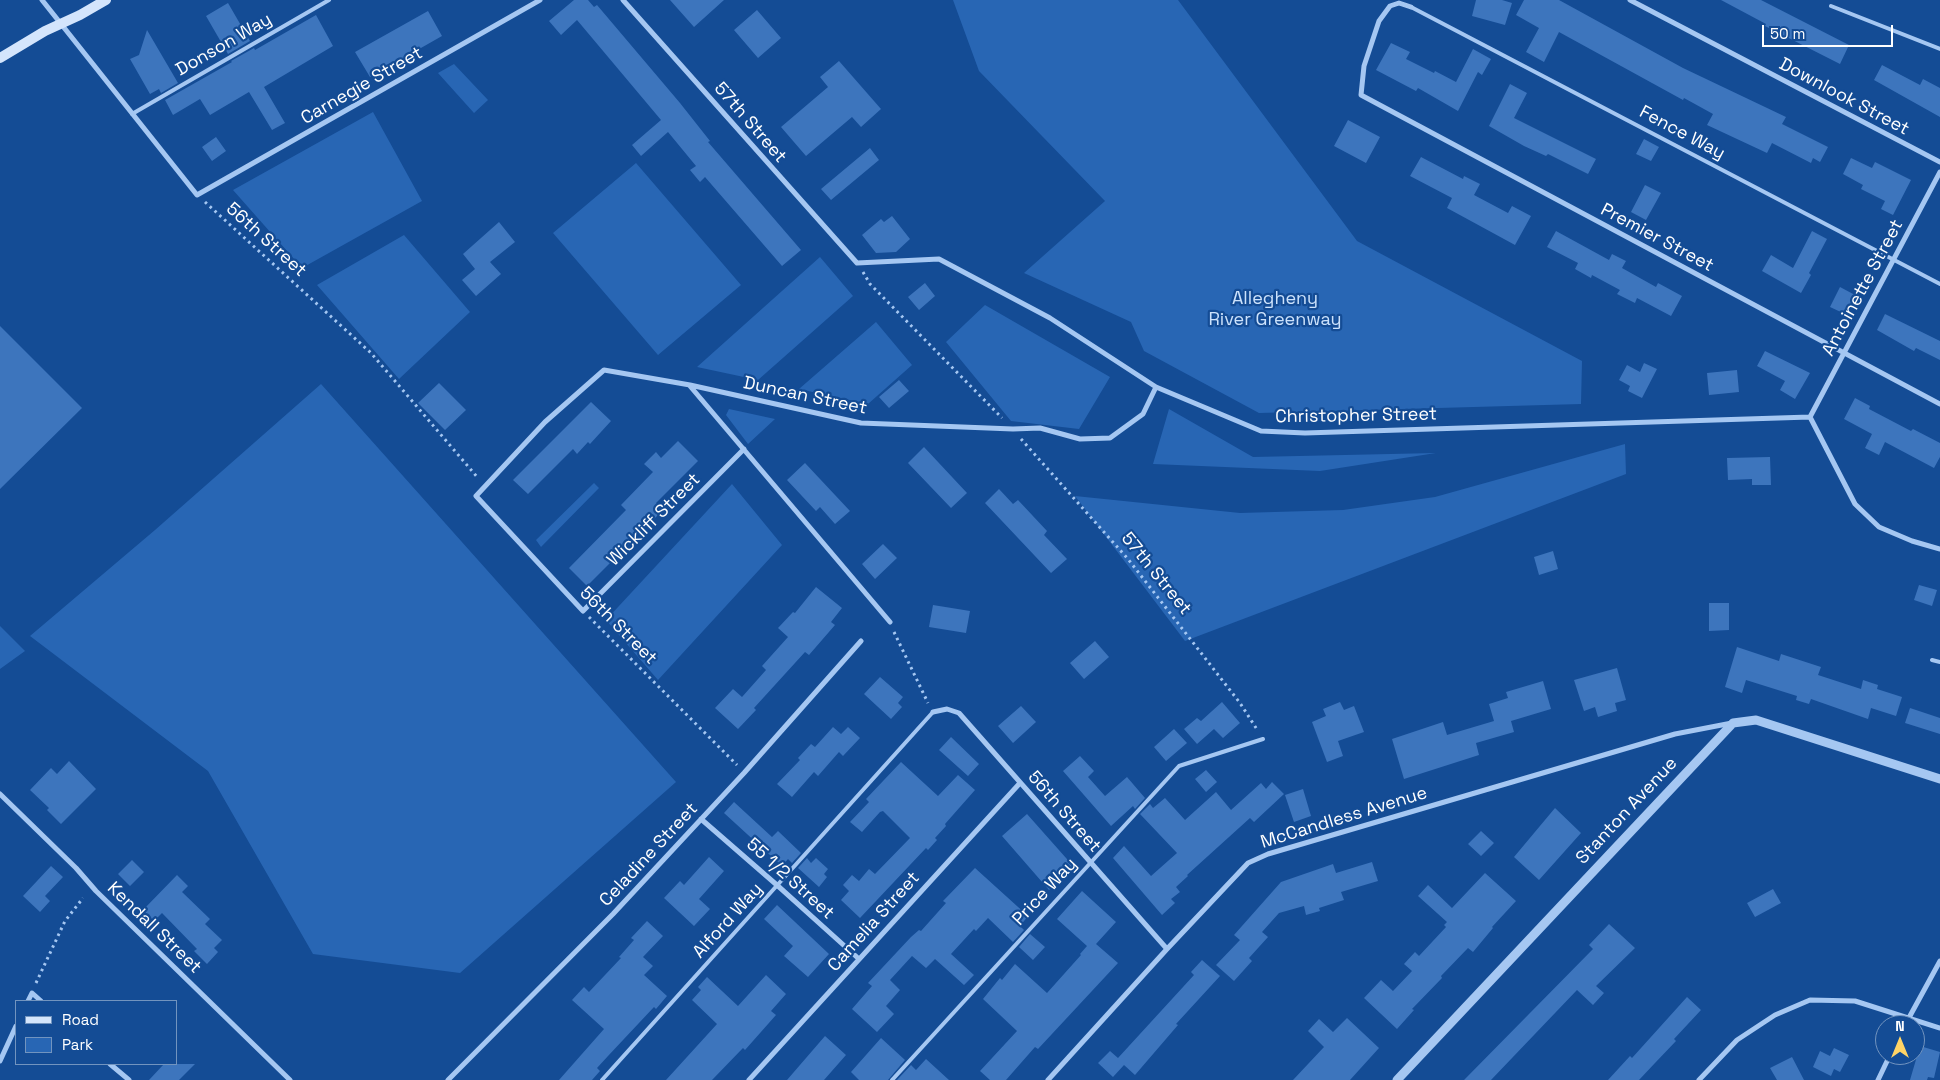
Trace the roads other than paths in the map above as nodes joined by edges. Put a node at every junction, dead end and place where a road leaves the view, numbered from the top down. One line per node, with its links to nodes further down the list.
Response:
1 (42, 0): 9 (street)
2 (106, 0): 9 (main road)
3 (329, 0): 12 (lane, Donson Way)
4 (540, 0): 12 (street, Carnegie Street)
5 (623, 0): 16 (street, 57th Street)
6 (1630, 0): 13 (street, Downlook Street)
7 (1831, 6): 10 (lane)
8 (1411, 7): 15 (lane, Fence Way); 18 (street, Premier Street)
9 (62, 24): 11 (main road); 12 (street)
10 (1940, 49)
11 (0, 58)
12 (132, 114)
13 (1940, 162)
14 (1940, 172): 15 (street, Antoinette Street)
15 (1893, 259): 17 (lane, Fence Way); 18 (street, Antoinette Street)
16 (857, 263): 20 (street, Christopher Street)
17 (1940, 284)
18 (1845, 353): 21 (street, Premier Street); 22 (street, Antoinette Street)
19 (690, 385): 20 (street, Duncan Street); 23 (street); 24 (street, Duncan Street)
20 (1156, 387): 22 (street, Christopher Street)
21 (1940, 404)
22 (1810, 417): 25 (street)
23 (744, 449): 26 (street, Wickliff Street); 27 (street)
24 (476, 496): 26 (street, 56th Street)
25 (1940, 549)
26 (583, 611)
27 (890, 622)
28 (861, 641): 37 (street, Celadine Street)
29 (1932, 660): 30 (lane)
30 (1940, 662)
31 (933, 712): 35 (street, 56th Street); 39 (lane, Alford Way)
32 (1733, 723): 34 (street); 40 (street, McCandless Avenue); 60 (street, Stanton Avenue)
33 (1263, 739): 38 (lane, Price Way)
34 (1940, 779)
35 (1020, 783): 38 (street, 56th Street); 41 (street, Camelia Street)
36 (0, 794): 54 (street, Kendall Street)
37 (701, 819): 39 (street, 55 1/2 Street); 55 (street, Celadine Street)
38 (1091, 863): 40 (street, 56th Street); 58 (lane, Price Way)
39 (778, 886): 41 (street, 55 1/2 Street); 56 (lane, Alford Way)
40 (1167, 949): 59 (street, McCandless Avenue)
41 (859, 959): 57 (street, Camelia Street)
42 (1940, 960): 46 (street)
43 (28, 1000): 44 (street)
44 (40, 1000)
45 (1899, 1015): 61 (street)
46 (1910, 1015)
47 (1925, 1023): 49 (street)
48 (15, 1028): 50 (street)
49 (1940, 1028)
50 (0, 1061)
51 (111, 1065): 53 (street)
52 (1885, 1065): 62 (street)
53 (129, 1080)
54 (290, 1080)
55 (448, 1080)
56 (602, 1080)
57 (749, 1080)
58 (892, 1080)
59 (1048, 1080)
60 (1397, 1080)
61 (1699, 1080)
62 (1878, 1080)

